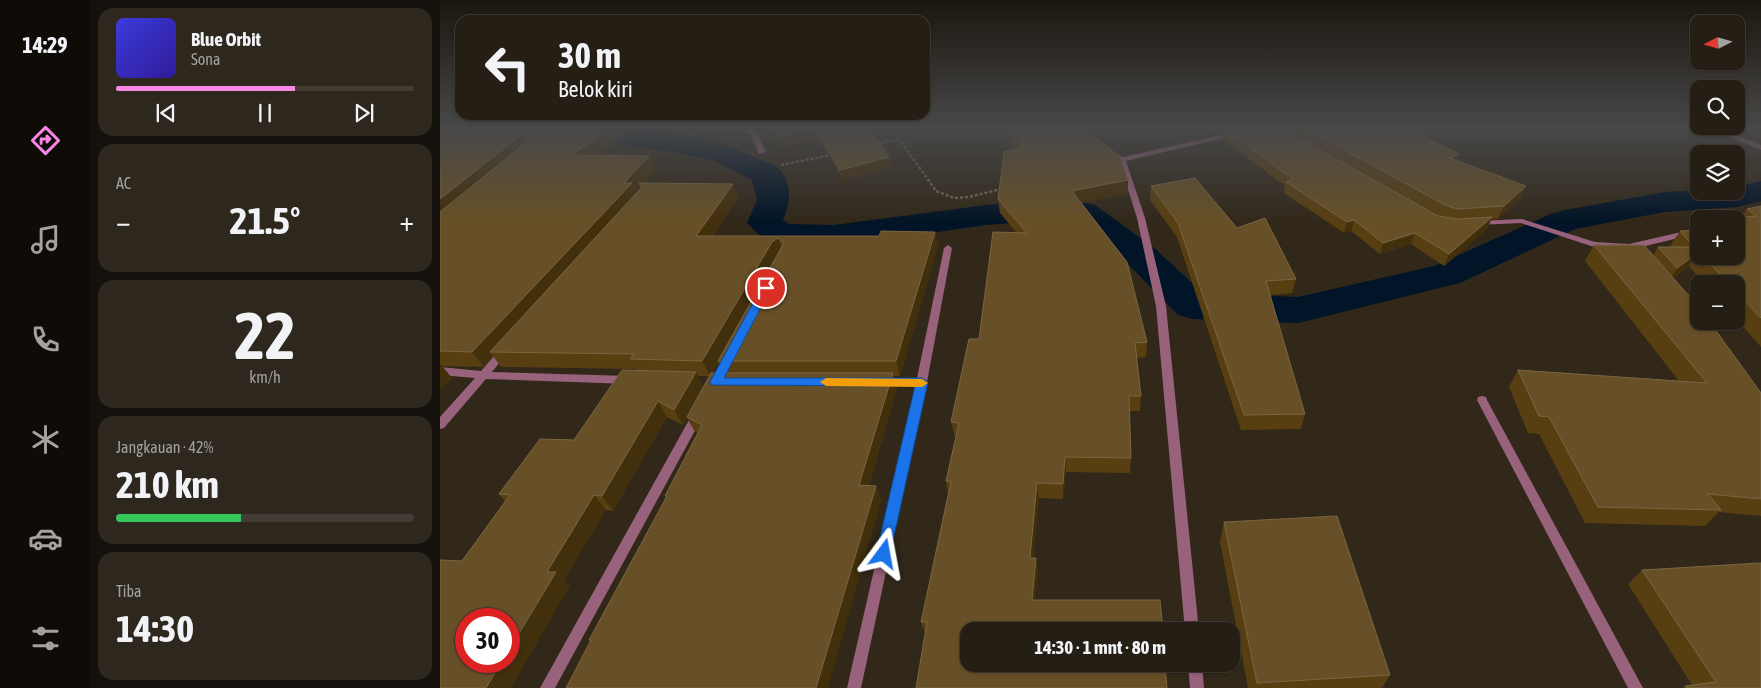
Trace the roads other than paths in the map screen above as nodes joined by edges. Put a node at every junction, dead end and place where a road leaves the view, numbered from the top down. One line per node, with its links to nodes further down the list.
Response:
1 (1120, 158): 3 (street)
2 (1130, 158): 3 (street)
3 (1122, 160): 16 (street)
4 (1472, 224): 5 (street)
5 (1690, 233)
6 (948, 248): 12 (street)
7 (509, 346): 9 (street)
8 (440, 371): 9 (street)
9 (482, 375): 10 (street); 15 (street)
10 (638, 380)
11 (873, 382): 12 (street)
12 (922, 382): 19 (street)
13 (706, 400): 18 (street)
14 (1482, 400): 21 (street)
15 (440, 425)
16 (1191, 622)
17 (1196, 672): 20 (street)
18 (547, 688)
19 (854, 688)
20 (1198, 688)
21 (1636, 688)

